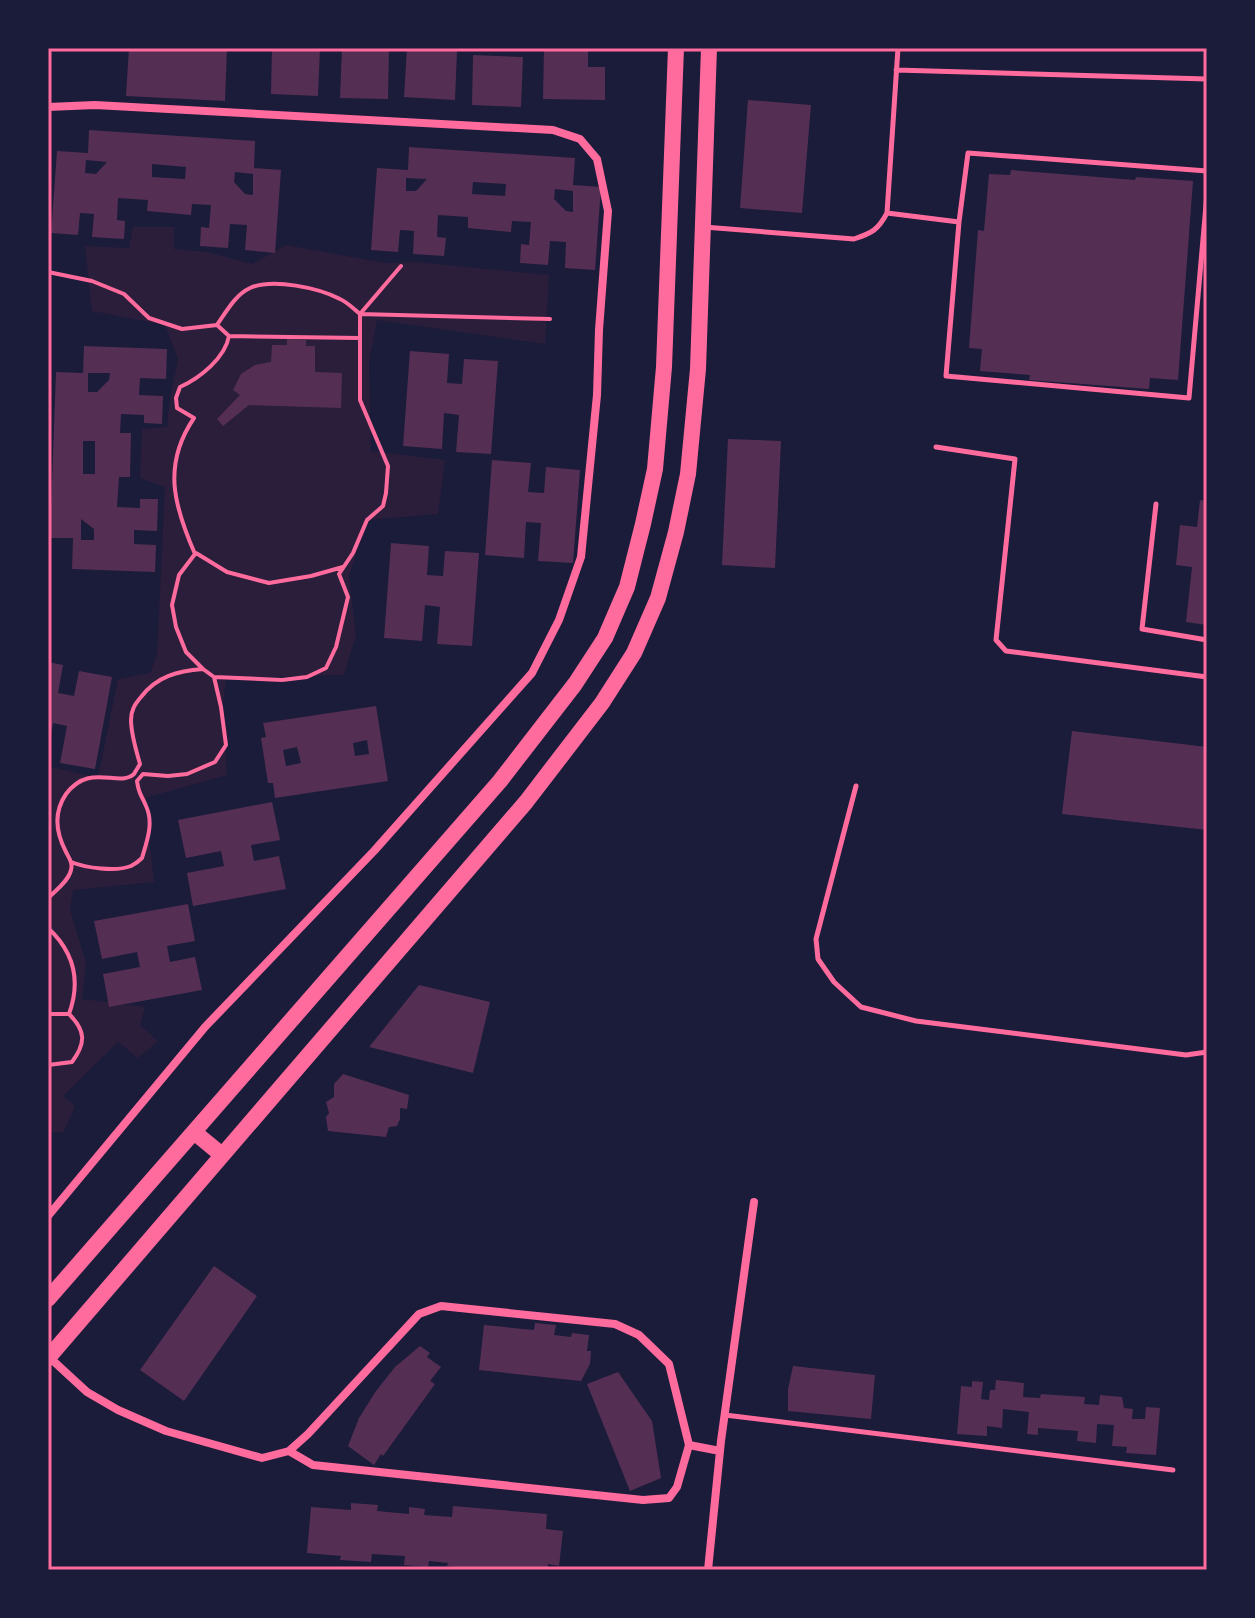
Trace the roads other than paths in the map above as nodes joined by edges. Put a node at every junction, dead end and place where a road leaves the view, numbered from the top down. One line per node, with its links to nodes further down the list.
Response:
1 (676, 48): 18 (highway)
2 (709, 48): 11 (highway)
3 (898, 48): 4 (lane)
4 (896, 70): 5 (lane); 9 (lane)
5 (1206, 78)
6 (48, 107): 21 (street)
7 (1207, 171): 10 (lane)
8 (1207, 194): 10 (lane)
9 (887, 213): 10 (lane); 11 (lane)
10 (959, 222)
11 (703, 227): 19 (highway)
12 (936, 447): 15 (lane)
13 (1156, 504): 14 (lane)
14 (1207, 640)
15 (1207, 677)
16 (856, 786): 17 (lane)
17 (1207, 1052)
18 (194, 1132): 19 (highway); 22 (highway)
19 (222, 1155): 23 (highway)
20 (754, 1202): 24 (street)
21 (48, 1216)
22 (48, 1299)
23 (48, 1357): 26 (street)
24 (725, 1415): 27 (street); 28 (lane)
25 (689, 1445): 26 (street); 26 (street); 27 (street)
26 (289, 1451)
27 (720, 1451): 29 (street)
28 (1173, 1470)
29 (708, 1570)

